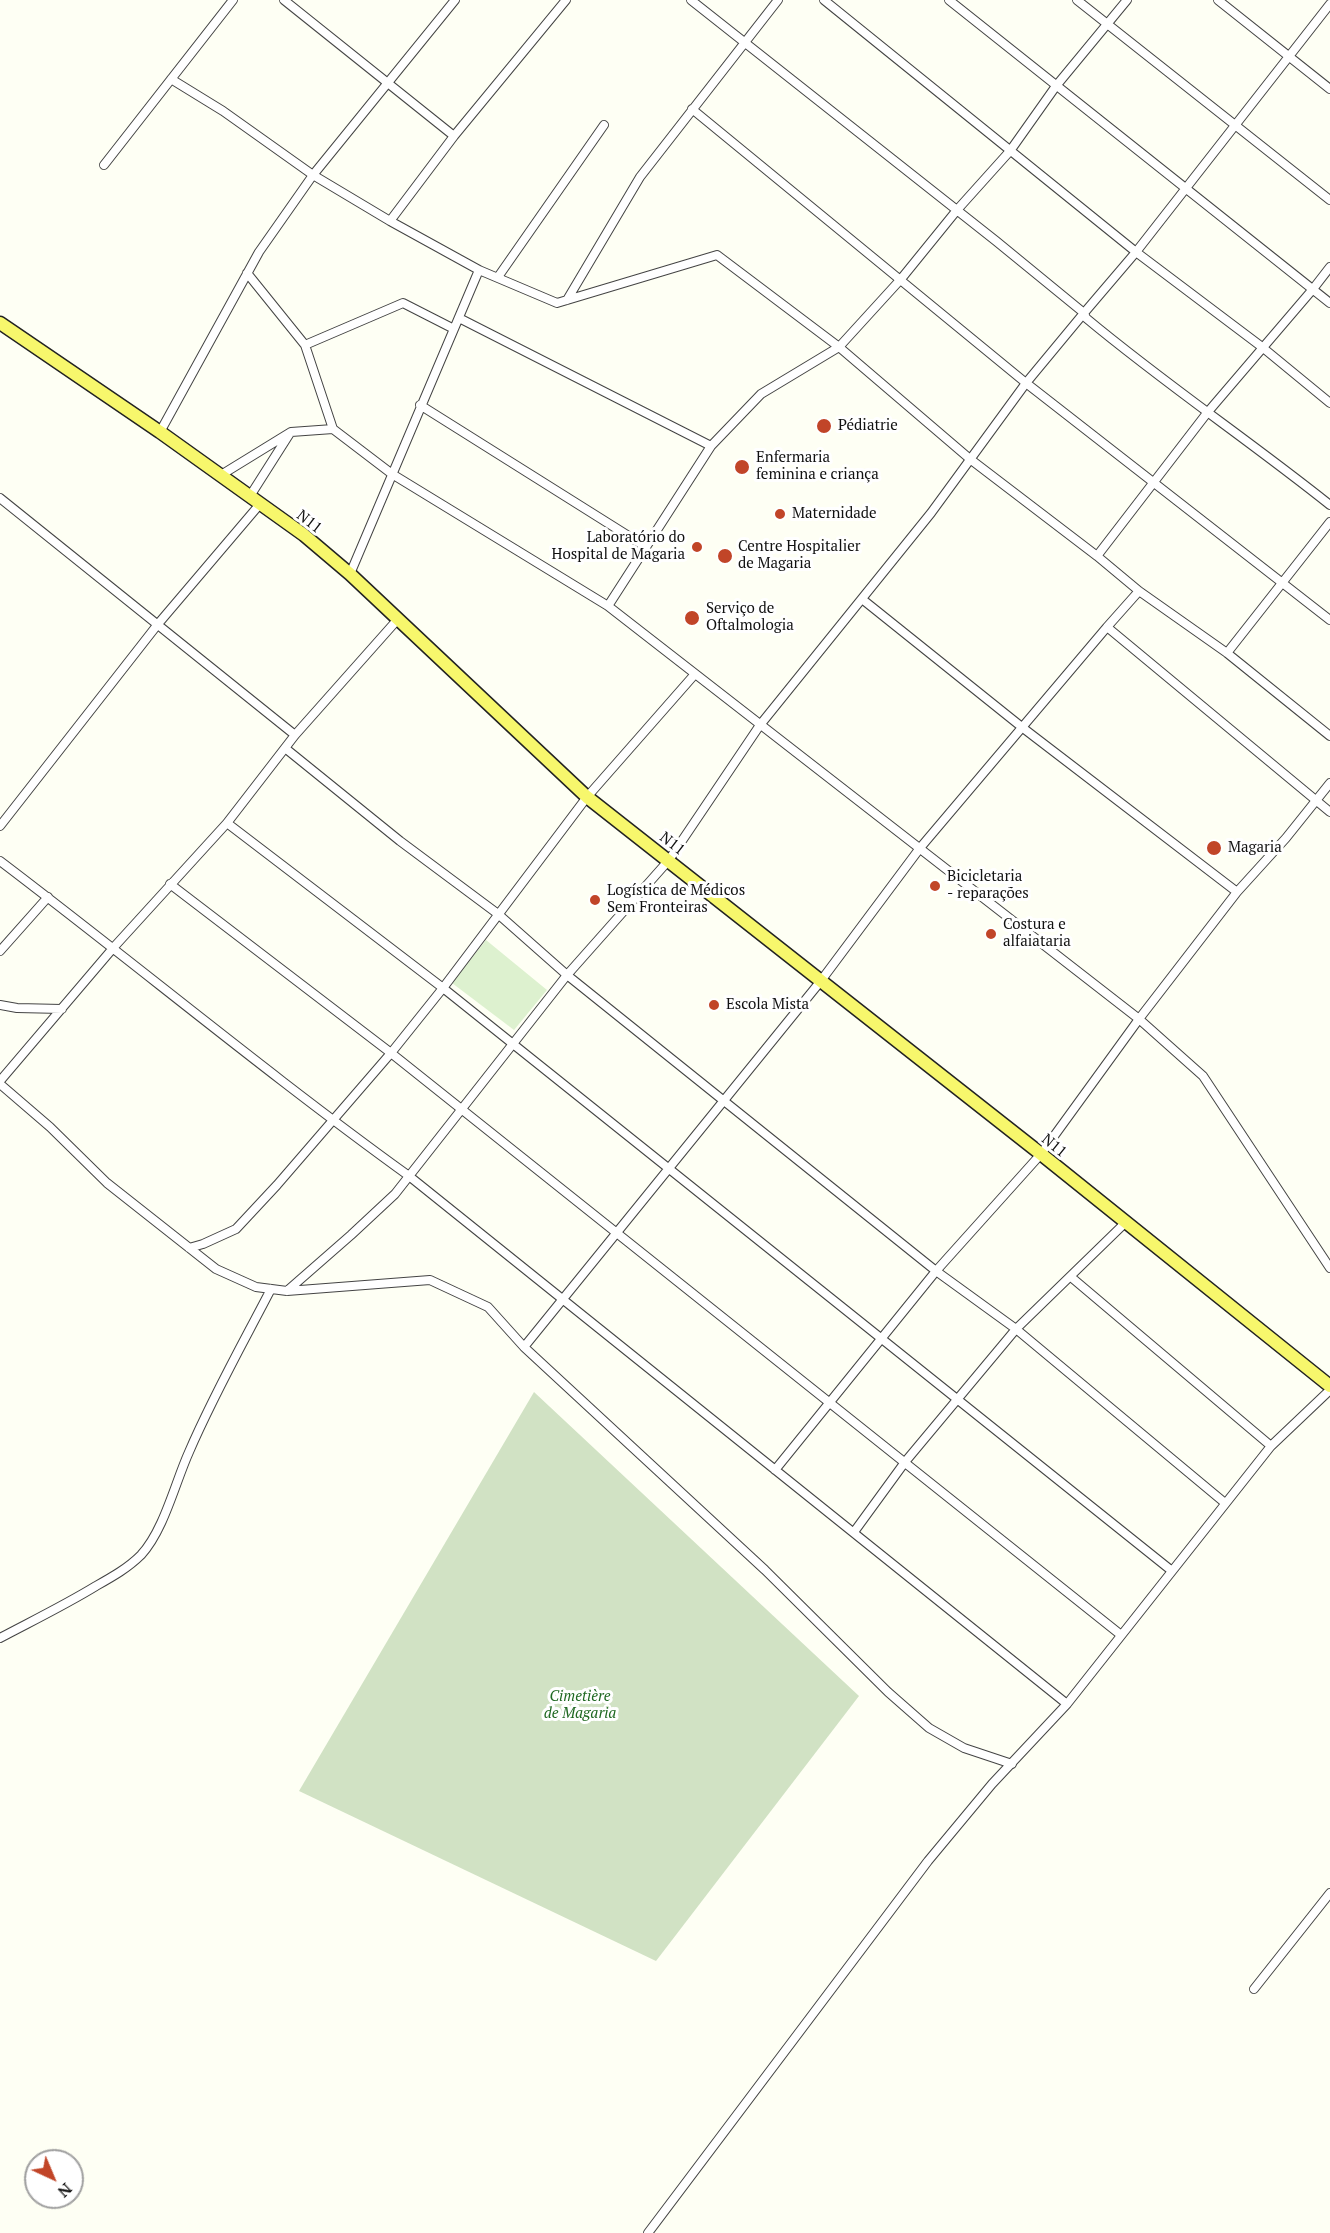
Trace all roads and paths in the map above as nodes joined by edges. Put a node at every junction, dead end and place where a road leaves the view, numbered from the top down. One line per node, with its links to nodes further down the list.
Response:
1 (233, 0): 16 (street)
2 (284, 0): 17 (street)
3 (455, 0): 17 (street)
4 (566, 0): 23 (street)
5 (691, 0): 14 (street)
6 (778, 0): 14 (street)
7 (824, 0): 24 (street)
8 (949, 0): 18 (street)
9 (1077, 0): 13 (street)
10 (1127, 0): 13 (street)
11 (1218, 0): 15 (street)
12 (1330, 4): 15 (street)
13 (1107, 25): 18 (street); 22 (street)
14 (744, 42): 20 (street); 29 (street)
15 (1290, 57): 19 (street); 22 (street)
16 (171, 79): 25 (street); 26 (street)
17 (389, 82): 23 (street); 26 (street)
18 (1056, 86): 24 (street); 27 (street)
19 (1330, 89)
20 (692, 109): 36 (street); 38 (street)
21 (604, 125): 35 (street)
22 (1236, 126): 27 (street); 28 (street)
23 (454, 136): 30 (street)
24 (1010, 151): 29 (street); 31 (street)
25 (104, 165)
26 (313, 175): 30 (street); 34 (street)
27 (1187, 188): 31 (street); 37 (street)
28 (1330, 200)
29 (957, 210): 36 (street); 40 (street)
30 (390, 221): 33 (street)
31 (1136, 252): 40 (street); 46 (street)
32 (1330, 267): 37 (street)
33 (478, 270): 35 (street); 41 (street)
34 (247, 273): 44 (street); 52 (street)
35 (498, 277): 38 (street)
36 (901, 279): 45 (street); 47 (street)
37 (1313, 289): 39 (street); 46 (street)
38 (567, 300): 45 (street)
39 (1330, 303)
40 (1083, 312): 47 (street); 50 (street)
41 (459, 318): 43 (street); 54 (street)
42 (0, 323): 52 (main road, N11)
43 (454, 329): 44 (street); 49 (street)
44 (305, 345): 51 (street)
45 (839, 347): 54 (street); 55 (street)
46 (1262, 347): 48 (street); 50 (street)
47 (1026, 383): 55 (street); 58 (street)
48 (1330, 403)
49 (420, 405): 56 (street); 63 (street)
50 (1207, 413): 58 (street); 61 (street)
51 (333, 429): 53 (street); 56 (street)
52 (160, 432): 57 (main road, N11)
53 (291, 432): 57 (street); 60 (street)
54 (711, 446): 63 (street)
55 (970, 459): 64 (street); 68 (street)
56 (392, 474): 65 (street); 69 (street)
57 (221, 475): 60 (main road, N11)
58 (1154, 482): 64 (street); 66 (street)
59 (0, 498): 72 (street)
60 (256, 500): 65 (main road, N11); 72 (street)
61 (1330, 505)
62 (1330, 522): 66 (street)
63 (646, 547): 69 (street)
64 (1097, 556): 67 (street)
65 (350, 574): 70 (main road, N11)
66 (1282, 582): 71 (street); 74 (street)
67 (1139, 591): 73 (street); 74 (street)
68 (862, 599): 76 (street); 77 (street)
69 (608, 606): 75 (street)
70 (398, 619): 78 (street); 82 (main road, N11)
71 (1330, 620)
72 (158, 624): 78 (street); 86 (street)
73 (1107, 627): 77 (street); 83 (street)
74 (1227, 653): 79 (street)
75 (695, 674): 76 (street); 82 (street)
76 (760, 725): 87 (street); 88 (street)
77 (1023, 728): 87 (street); 91 (street)
78 (295, 735): 80 (street)
79 (1330, 736)
80 (285, 748): 85 (street); 93 (street)
81 (1330, 783): 83 (street)
82 (587, 797): 88 (main road, N11); 93 (street)
83 (1316, 801): 84 (street); 91 (street)
84 (1330, 812)
85 (226, 823): 90 (street); 98 (street)
86 (0, 826)
87 (920, 848): 97 (street); 101 (street)
88 (669, 860): 96 (street); 97 (main road, N11)
89 (0, 861): 92 (street)
90 (170, 884): 94 (street); 103 (street)
91 (1237, 892): 101 (street)
92 (48, 897): 94 (street); 95 (street)
93 (498, 914): 96 (street); 98 (street)
94 (114, 947): 100 (street); 107 (street)
95 (0, 951)
96 (567, 975): 102 (street); 105 (street)
97 (820, 982): 105 (street); 108 (main road, N11)
98 (443, 988): 102 (street); 103 (street)
99 (0, 1005): 100 (street)
100 (62, 1009): 104 (street)
101 (1139, 1019): 108 (street); 114 (street)
102 (513, 1044): 106 (street); 109 (street)
103 (391, 1053): 106 (street); 107 (street)
104 (0, 1082): 113 (street)
105 (723, 1100): 109 (street); 115 (street)
106 (461, 1109): 110 (street); 112 (street)
107 (333, 1121): 110 (street); 113 (street)
108 (1041, 1154): 111 (main road, N11); 115 (street)
109 (668, 1168): 112 (street); 121 (street)
110 (409, 1176): 118 (street); 119 (street)
111 (1125, 1223): 116 (street); 123 (main road, N11)
112 (616, 1233): 119 (street); 125 (street)
113 (189, 1248): 117 (street)
114 (1330, 1268)
115 (936, 1271): 120 (street); 121 (street)
116 (1071, 1277): 120 (street); 126 (street)
117 (271, 1289): 118 (street); 133 (street)
118 (287, 1291): 122 (street)
119 (562, 1299): 122 (street); 128 (street)
120 (1016, 1329): 124 (street); 129 (street)
121 (882, 1339): 124 (street); 125 (street)
122 (524, 1347): 135 (street)
123 (1330, 1388): 126 (street)
124 (958, 1400): 127 (street); 131 (street)
125 (830, 1403): 127 (street); 128 (street)
126 (1271, 1446): 129 (street)
127 (905, 1462): 130 (street); 132 (street)
128 (775, 1470): 130 (street)
129 (1226, 1503): 131 (street)
130 (854, 1532): 134 (street)
131 (1172, 1571): 132 (street)
132 (1121, 1635): 134 (street)
133 (0, 1638)
134 (1067, 1704): 135 (street)
135 (1012, 1764): 138 (street)
136 (1330, 1893): 137 (street)
137 (1254, 1989)
138 (648, 2233)

